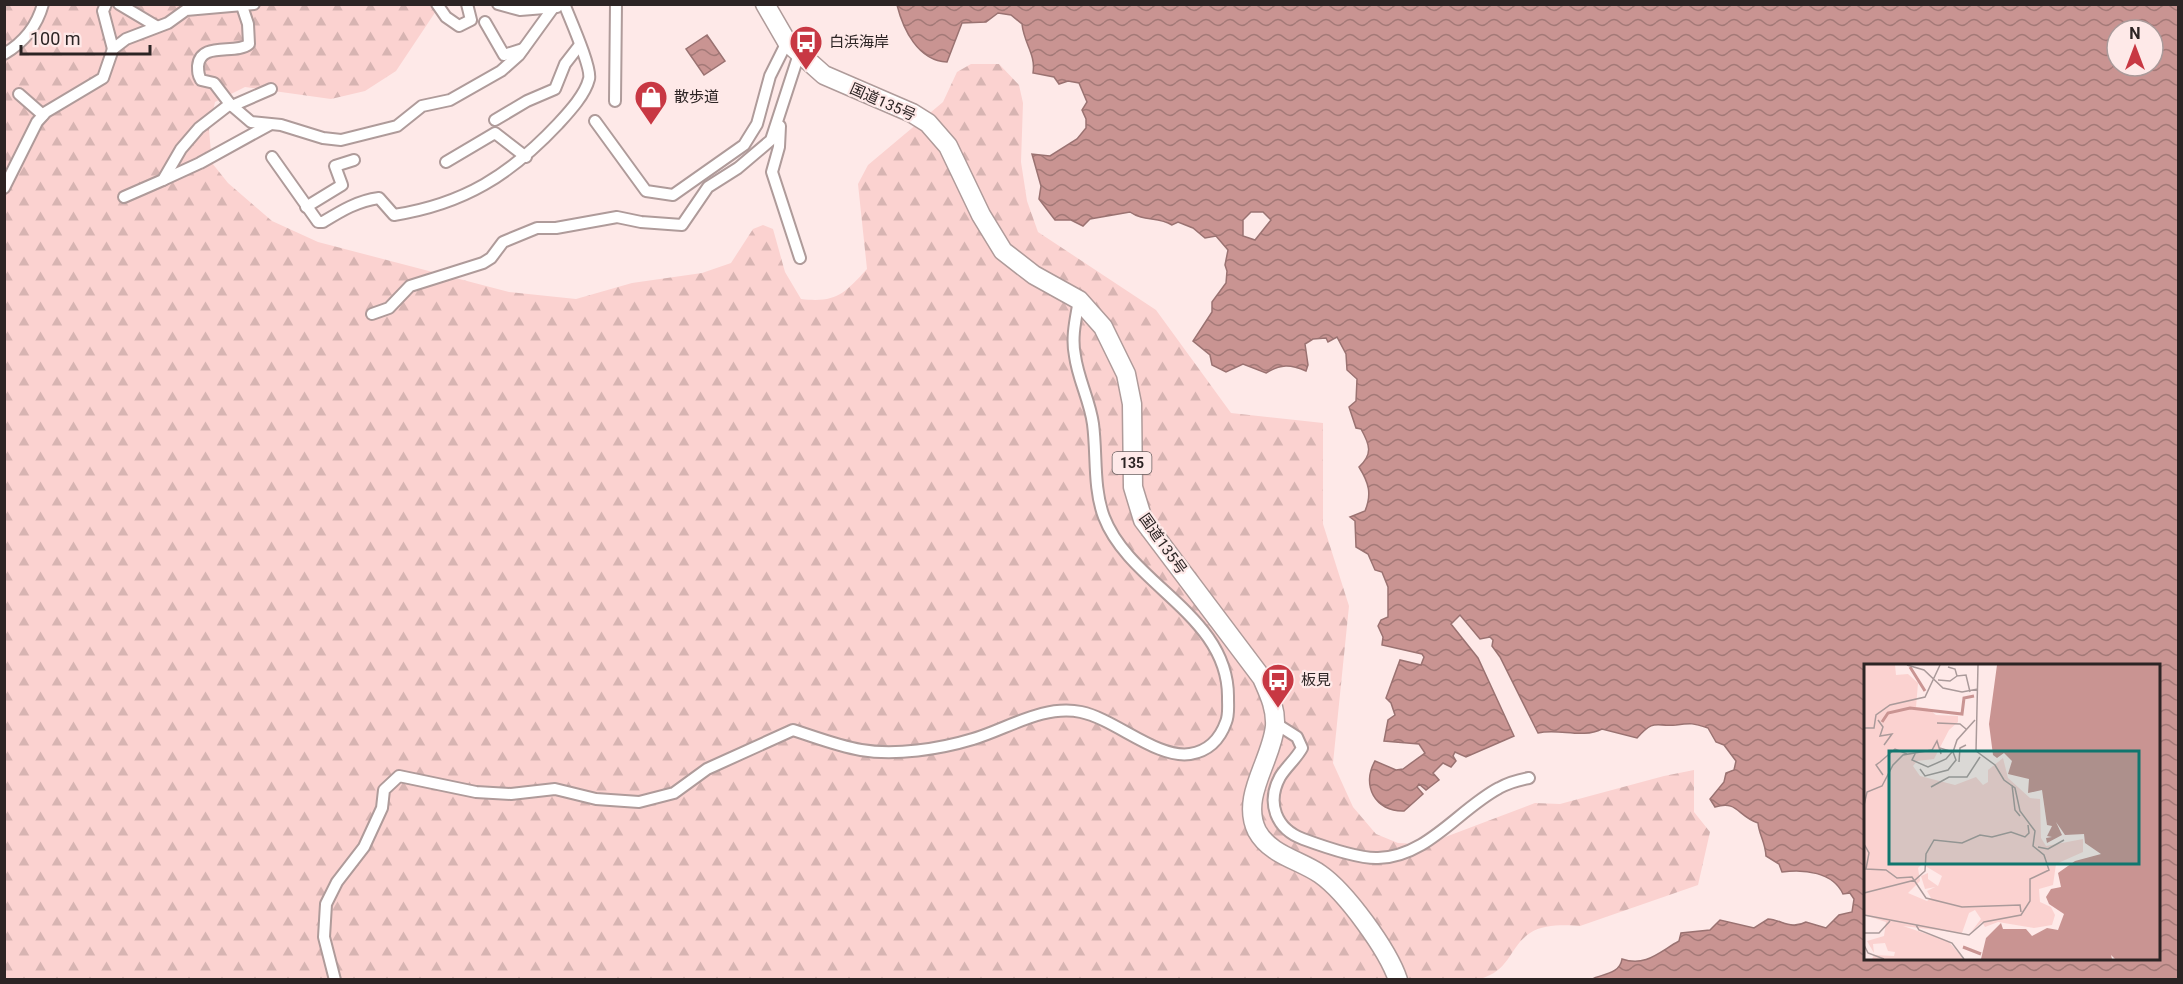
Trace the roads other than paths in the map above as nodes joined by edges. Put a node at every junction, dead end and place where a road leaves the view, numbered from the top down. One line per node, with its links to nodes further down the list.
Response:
1 (43, 4): 21 (street)
2 (106, 4): 19 (street)
3 (119, 4): 16 (street)
4 (254, 4): 11 (street)
5 (437, 4): 6 (street)
6 (467, 4)
7 (498, 4): 13 (street)
8 (616, 4): 24 (street)
9 (765, 4): 18 (highway, 国道135号 / 135)
10 (567, 5): 14 (street); 17 (street)
11 (242, 6): 12 (street); 25 (street)
12 (185, 7): 16 (street)
13 (513, 7): 14 (street)
14 (553, 8): 20 (street)
15 (485, 22): 20 (street)
16 (156, 26): 19 (street)
17 (579, 46): 27 (street); 32 (street)
18 (793, 48): 28 (street); 29 (street); 40 (highway, 国道135号 / 135)
19 (113, 49): 26 (street)
20 (523, 49): 30 (street)
21 (4, 54)
22 (270, 89): 25 (street)
23 (19, 94): 26 (street)
24 (615, 101)
25 (231, 105): 30 (street); 35 (street)
26 (43, 115): 36 (street)
27 (495, 120)
28 (779, 120): 39 (street); 41 (street)
29 (595, 121)
30 (269, 125): 35 (street)
31 (272, 157): 38 (street)
32 (526, 157): 34 (street); 38 (street)
33 (354, 160): 38 (street)
34 (446, 162)
35 (163, 180): 37 (street)
36 (4, 188)
37 (124, 197)
38 (306, 207)
39 (800, 258)
40 (1079, 300): 42 (highway, 国道135号 / 135); 44 (street)
41 (372, 314)
42 (1275, 723): 43 (street); 45 (highway, 国道135号 / 135)
43 (1529, 778)
44 (335, 980)
45 (1398, 980)

